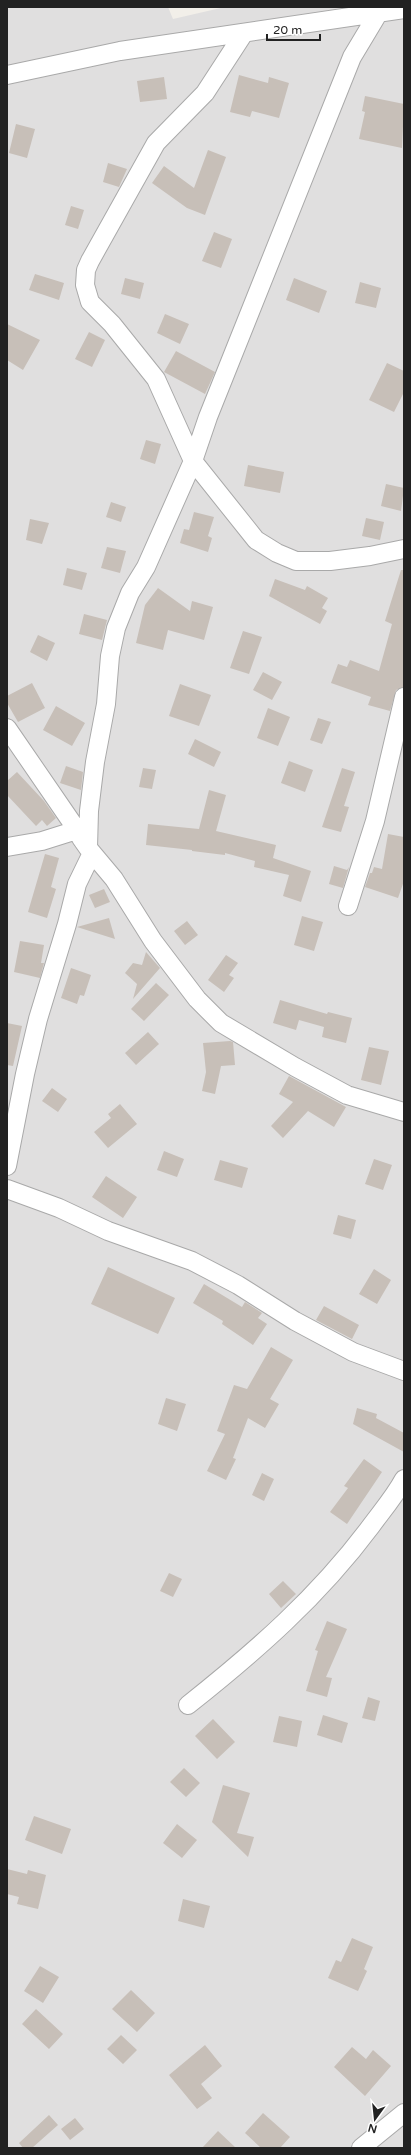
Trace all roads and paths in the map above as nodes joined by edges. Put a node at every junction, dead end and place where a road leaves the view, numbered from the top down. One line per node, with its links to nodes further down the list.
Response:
1 (404, 9): 2 (street)
2 (379, 12): 3 (street); 5 (street)
3 (244, 33): 4 (street); 5 (street)
4 (7, 74)
5 (193, 461): 6 (street); 11 (street)
6 (404, 549)
7 (404, 697): 12 (street)
8 (7, 728): 9 (street)
9 (77, 830): 10 (street); 11 (street)
10 (7, 847)
11 (90, 851): 13 (street); 14 (street)
12 (348, 906)
13 (404, 1112)
14 (7, 1166)
15 (7, 1189): 16 (street)
16 (404, 1371)
17 (404, 1479): 18 (street)
18 (188, 1705)
19 (404, 2113): 20 (street)
20 (361, 2148)

